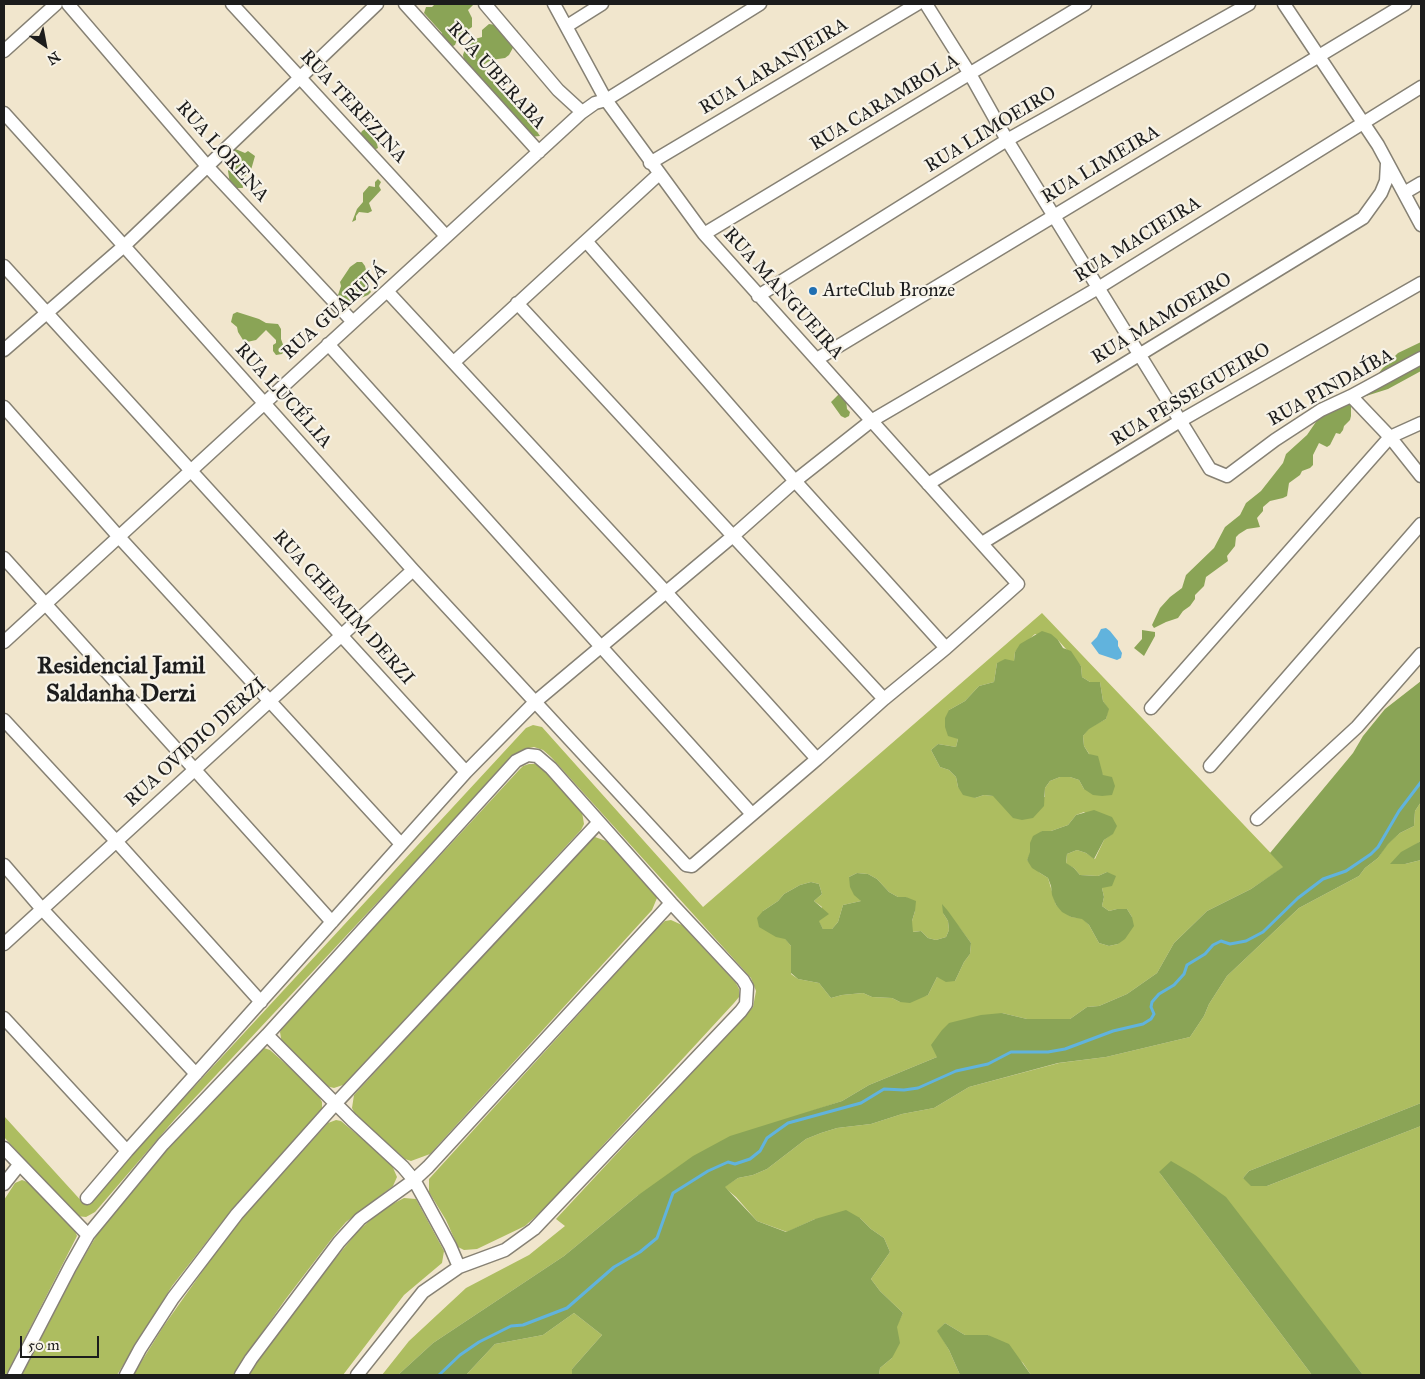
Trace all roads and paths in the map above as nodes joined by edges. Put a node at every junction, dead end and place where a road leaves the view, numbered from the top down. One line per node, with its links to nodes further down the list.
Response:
1 (56, 4): 17 (street)
2 (68, 4): 30 (street, RUA LORENA)
3 (232, 4): 20 (street, RUA TEREZINA)
4 (377, 4): 20 (street)
5 (405, 4): 27 (street, RUA UBERABA)
6 (485, 4): 23 (street)
7 (554, 4): 16 (street, RUA MANGUEIRA)
8 (602, 4): 16 (street)
9 (760, 4): 22 (street, RUA GUARUJÁ)
10 (917, 4): 29 (street, RUA LARANJEIRA)
11 (926, 4): 19 (street)
12 (1085, 4): 19 (street, RUA CARAMBOLA)
13 (1249, 4): 26 (street, RUA LIMOEIRO)
14 (1284, 4): 18 (street)
15 (1405, 4): 18 (street, RUA LIMEIRA)
16 (567, 26): 22 (street, RUA MANGUEIRA)
17 (4, 51)
18 (1318, 57): 25 (street); 34 (street, RUA LIMEIRA)
19 (970, 74): 26 (street); 36 (street, RUA CARAMBOLA)
20 (300, 78): 30 (street); 37 (street, RUA TEREZINA)
21 (1421, 87): 25 (street, RUA MACIEIRA)
22 (606, 100): 23 (street, RUA GUARUJÁ); 29 (street, RUA MANGUEIRA)
23 (582, 112): 27 (street, RUA GUARUJÁ)
24 (4, 113): 39 (street, RUA LUCÉLIA)
25 (1363, 122): 28 (street); 42 (street, RUA MACIEIRA)
26 (1007, 140): 34 (street); 44 (street, RUA LIMOEIRO)
27 (539, 152): 37 (street, RUA GUARUJÁ)
28 (1388, 162): 33 (street); 50 (street, RUA MAMOEIRO)
29 (650, 163): 31 (street, RUA MANGUEIRA)
30 (207, 166): 39 (street); 47 (street, RUA LORENA)
31 (659, 174): 36 (street, RUA MANGUEIRA); 38 (street)
32 (1421, 183): 33 (street)
33 (1404, 193): 35 (street)
34 (1053, 215): 42 (street); 52 (street, RUA LIMEIRA)
35 (1421, 225)
36 (704, 234): 44 (street, RUA MANGUEIRA)
37 (446, 236): 43 (street, RUA GUARUJÁ)
38 (586, 241): 45 (street); 63 (street)
39 (124, 246): 46 (street); 55 (street, RUA LUCÉLIA)
40 (4, 266): 46 (street, RUA CHEMIM DERZI)
41 (1421, 283): 58 (street, RUA PESSEGUEIRO)
42 (1098, 288): 50 (street); 57 (street, RUA MACIEIRA)
43 (387, 291): 47 (street, RUA GUARUJÁ); 53 (street)
44 (758, 296): 52 (street, RUA MANGUEIRA)
45 (517, 302): 53 (street); 66 (street)
46 (47, 313): 49 (street); 61 (street, RUA CHEMIM DERZI)
47 (353, 322): 48 (street, RUA GUARUJÁ)
48 (328, 344): 55 (street, RUA GUARUJÁ); 75 (street)
49 (4, 350)
50 (1140, 355): 58 (street); 64 (street, RUA MAMOEIRO)
51 (1421, 358): 54 (street, RUA PINDAÍBA)
52 (817, 359): 57 (street, RUA MANGUEIRA)
53 (454, 362): 71 (street)
54 (1351, 396): 58 (street, RUA PINDAÍBA); 60 (street)
55 (264, 403): 61 (street, RUA GUARUJÁ); 70 (street, RUA LUCÉLIA)
56 (4, 407): 67 (street)
57 (870, 421): 63 (street, RUA MACIEIRA); 64 (street, RUA MANGUEIRA)
58 (1180, 421): 68 (street, RUA PESSEGUEIRO)
59 (1421, 423): 60 (street)
60 (1390, 437): 62 (street); 81 (street)
61 (191, 470): 67 (street, RUA GUARUJÁ); 73 (street, RUA CHEMIM DERZI)
62 (1421, 476)
63 (795, 480): 66 (street, RUA MACIEIRA); 76 (street)
64 (928, 484): 68 (street, RUA MANGUEIRA)
65 (1421, 524): 84 (street)
66 (734, 536): 71 (street, RUA MACIEIRA); 78 (street)
67 (118, 537): 72 (street, RUA GUARUJÁ); 79 (street)
68 (982, 543): 76 (street, RUA MANGUEIRA)
69 (4, 558): 72 (street)
70 (413, 570): 73 (street, RUA OVIDIO DERZI); 80 (street, RUA LUCÉLIA)
71 (666, 592): 75 (street, RUA MACIEIRA); 83 (street)
72 (46, 603): 74 (street, RUA GUARUJÁ); 85 (street)
73 (342, 635): 79 (street, RUA OVIDIO DERZI); 86 (street, RUA CHEMIM DERZI)
74 (4, 642)
75 (600, 647): 80 (street, RUA MACIEIRA); 87 (street)
76 (946, 648): 78 (street)
77 (1421, 654): 88 (street)
78 (884, 698): 83 (street)
79 (269, 702): 85 (street, RUA OVIDIO DERZI); 91 (street)
80 (535, 702): 86 (street, RUA MACIEIRA); 87 (street, RUA LUCÉLIA)
81 (1151, 708)
82 (4, 720): 90 (street)
83 (817, 758): 87 (street)
84 (1210, 766)
85 (195, 770): 90 (street, RUA OVIDIO DERZI); 95 (street)
86 (466, 772): 91 (street, RUA MACIEIRA)
87 (752, 814)
88 (1257, 819)
89 (599, 822): 93 (street); 99 (street); 101 (street)
90 (116, 842): 94 (street, RUA OVIDIO DERZI); 97 (street)
91 (401, 844): 95 (street, RUA MACIEIRA)
92 (4, 865): 94 (street)
93 (671, 904): 105 (street); 109 (street)
94 (42, 909): 96 (street, RUA OVIDIO DERZI); 100 (street)
95 (332, 922): 97 (street, RUA MACIEIRA)
96 (4, 944)
97 (261, 1002): 100 (street, RUA MACIEIRA)
98 (4, 1018): 103 (street)
99 (267, 1035): 101 (street); 108 (street)
100 (196, 1074): 103 (street, RUA MACIEIRA)
101 (336, 1103): 105 (street); 111 (street)
102 (4, 1148): 104 (street)
103 (127, 1151): 107 (street, RUA MACIEIRA)
104 (19, 1165): 106 (street); 108 (street)
105 (414, 1180): 109 (street); 112 (street)
106 (4, 1184)
107 (87, 1198)
108 (88, 1235): 110 (street)
109 (459, 1267): 113 (street)
110 (14, 1375)
111 (126, 1375)
112 (242, 1375)
113 (357, 1375)

